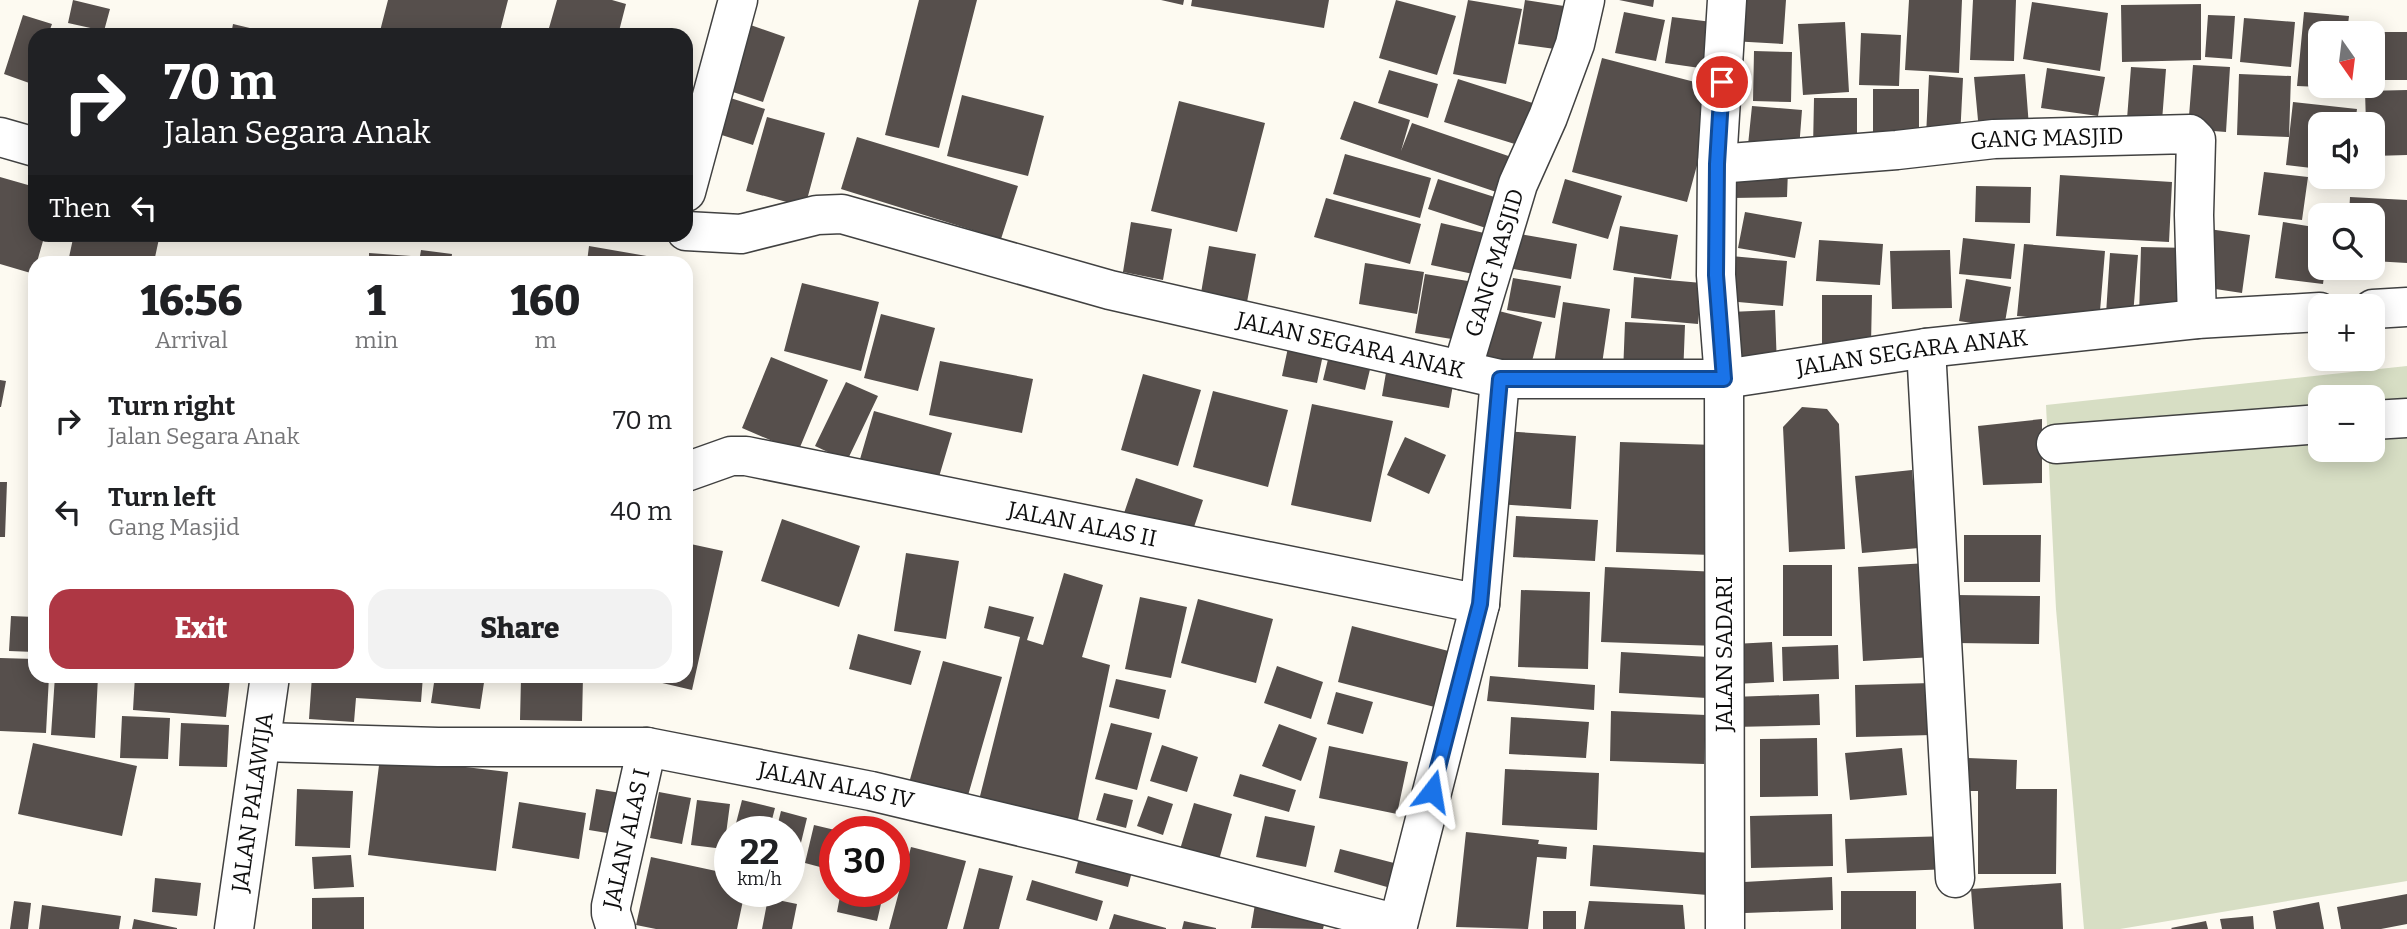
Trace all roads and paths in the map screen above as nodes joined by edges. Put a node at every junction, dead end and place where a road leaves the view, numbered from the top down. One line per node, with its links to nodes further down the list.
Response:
1 (738, 0): 7 (street)
2 (1585, 0): 14 (street, GANG MASJID)
3 (1727, 0): 6 (street)
4 (0, 137): 5 (street)
5 (28, 145)
6 (1717, 164): 12 (street, GANG MASJID); 16 (street)
7 (693, 166)
8 (693, 231): 14 (street, JALAN SEGARA ANAK)
9 (2407, 307): 10 (street)
10 (2385, 308)
11 (2308, 313): 12 (street, JALAN SEGARA ANAK)
12 (2197, 319): 13 (street, JALAN SEGARA ANAK)
13 (1926, 348): 16 (street, JALAN SEGARA ANAK); 26 (street)
14 (1462, 370): 15 (street, JALAN SEGARA ANAK)
15 (1500, 379): 16 (street, JALAN SEGARA ANAK); 22 (street)
16 (1724, 379): 30 (street, JALAN SADARI)
17 (2407, 418): 18 (street)
18 (2385, 419)
19 (2308, 425): 20 (street)
20 (2056, 443)
21 (693, 470): 22 (street, JALAN ALAS II)
22 (1480, 604): 27 (street)
23 (270, 683): 24 (street, JALAN PALAWIJA)
24 (262, 742): 25 (street, JALAN ALAS IV); 28 (street, JALAN PALAWIJA)
25 (647, 747): 27 (street, JALAN ALAS IV); 29 (street, JALAN ALAS I)
26 (1955, 878)
27 (1397, 927)
28 (234, 929)
29 (616, 929)
30 (1725, 929)

